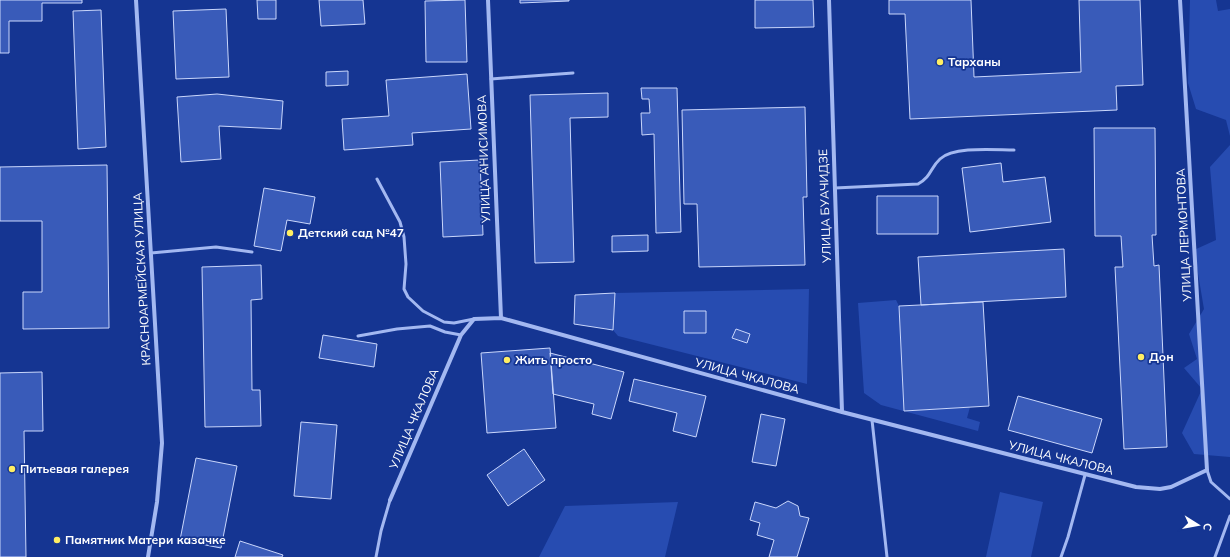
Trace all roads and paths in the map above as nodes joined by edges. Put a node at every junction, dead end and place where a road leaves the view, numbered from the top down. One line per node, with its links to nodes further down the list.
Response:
1 (136, 0): 11 (street, КРАСНОАРМЕЙСКАЯ УЛИЦА)
2 (488, 0): 6 (street, УЛИЦА АНИСИМОВА)
3 (829, 0): 9 (street, УЛИЦА БУАЧИДЗЕ)
4 (1180, 0): 18 (street, УЛИЦА ЛЕРМОНТОВА)
5 (573, 73): 6 (lane)
6 (491, 79): 12 (street, УЛИЦА АНИСИМОВА)
7 (1014, 150): 9 (lane)
8 (378, 179): 13 (lane)
9 (835, 188): 16 (street, УЛИЦА БУАЧИДЗЕ)
10 (252, 252): 11 (lane)
11 (151, 253): 23 (street, КРАСНОАРМЕЙСКАЯ УЛИЦА)
12 (501, 318): 13 (street, УЛИЦА ЧКАЛОВА); 16 (street, УЛИЦА ЧКАЛОВА)
13 (474, 319): 14 (street, УЛИЦА ЧКАЛОВА)
14 (461, 335): 15 (lane); 21 (street, УЛИЦА ЧКАЛОВА)
15 (358, 336)
16 (842, 412): 17 (street, УЛИЦА ЧКАЛОВА)
17 (872, 420): 19 (street, УЛИЦА ЧКАЛОВА); 25 (lane)
18 (1207, 470): 19 (street, УЛИЦА ЧКАЛОВА); 20 (lane)
19 (1085, 475): 26 (lane)
20 (1230, 499)
21 (390, 500): 24 (lane)
22 (1230, 516): 27 (lane)
23 (148, 557)
24 (376, 557)
25 (887, 557)
26 (1061, 557)
27 (1215, 557)

